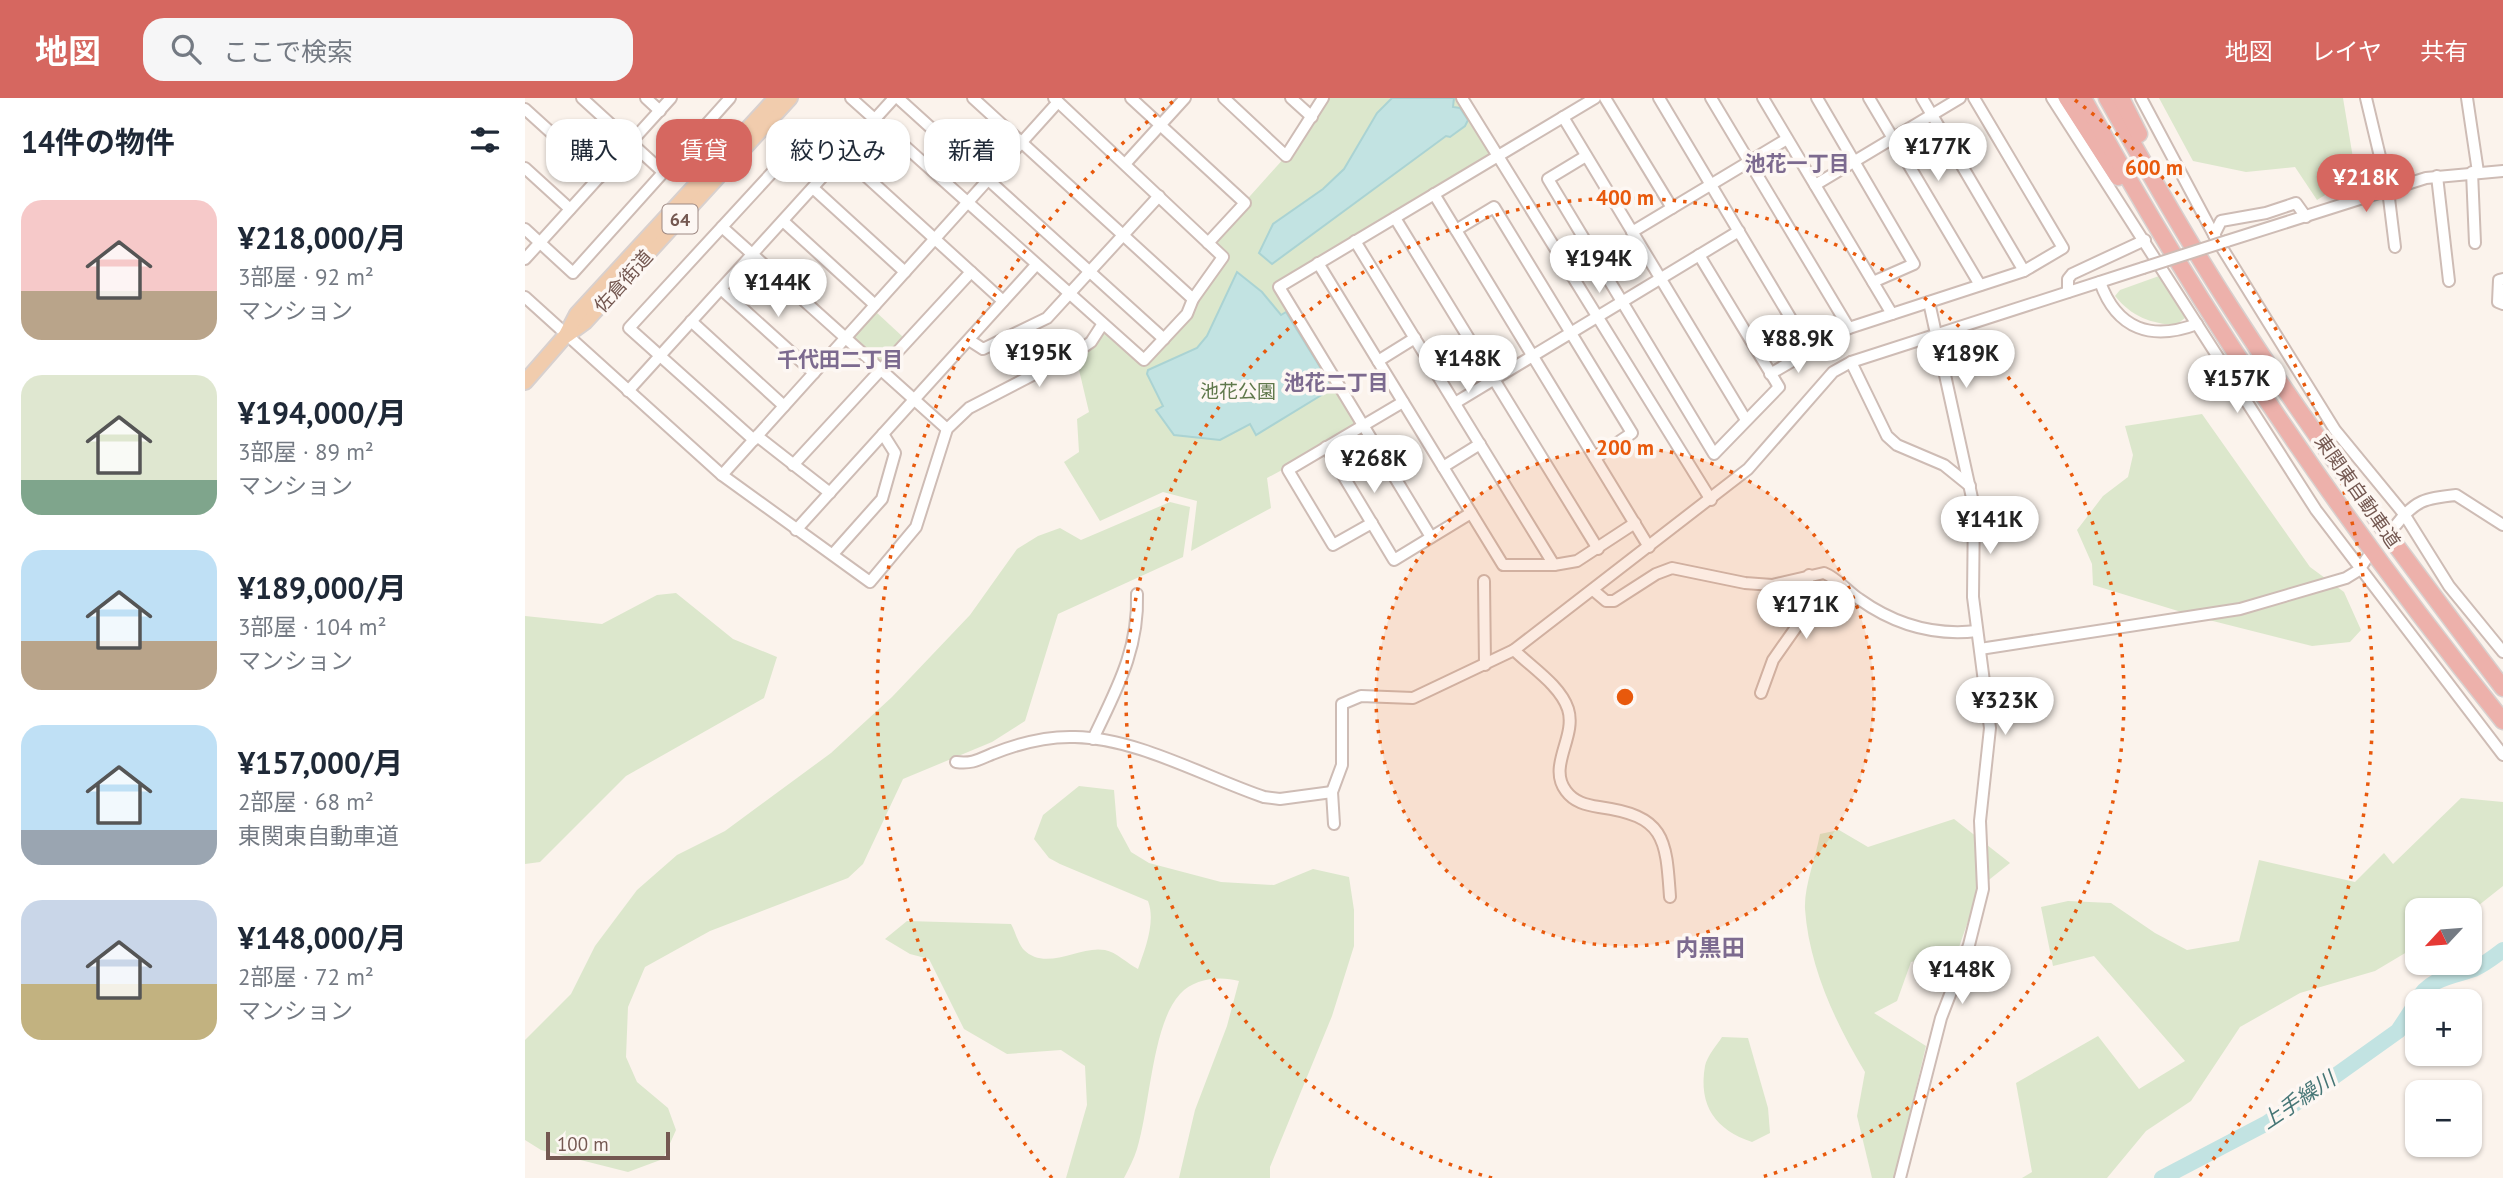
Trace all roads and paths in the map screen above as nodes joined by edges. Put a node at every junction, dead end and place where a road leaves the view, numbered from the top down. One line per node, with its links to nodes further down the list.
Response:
1 (582, 98): 40 (street)
2 (646, 98): 36 (street)
3 (671, 98): 36 (street)
4 (730, 98): 41 (street)
5 (776, 98): 131 (main road, 佐倉街道 / 64)
6 (790, 98): 131 (main road, 佐倉街道 / 64)
7 (851, 98): 42 (street)
8 (896, 98): 43 (street); 44 (street)
9 (973, 98): 50 (street)
10 (1131, 98): 45 (street)
11 (1185, 98): 45 (street)
12 (1224, 98): 38 (street)
13 (1291, 98): 38 (street)
14 (1323, 98): 38 (street)
15 (1462, 98): 51 (street)
16 (1595, 98): 39 (street)
17 (1605, 98): 77 (street)
18 (1659, 98): 70 (street)
19 (1711, 98): 56 (street)
20 (1763, 98): 49 (street)
21 (1817, 98): 55 (street)
22 (1869, 98): 48 (street)
23 (1922, 98): 37 (street)
24 (1960, 98): 37 (street)
25 (1974, 98): 102 (street)
26 (2052, 98): 90 (street)
27 (2067, 98): 112 (highway)
28 (2083, 98): 112 (highway, 東関東自動車道)
29 (2107, 98): 98 (highway, 東関東自動車道)
30 (2122, 98): 98 (highway)
31 (2141, 98): 88 (street)
32 (2366, 98): 73 (street)
33 (2467, 98): 61 (street)
34 (1056, 100): 50 (street); 57 (street)
35 (525, 109): 46 (street)
36 (660, 111): 47 (street)
37 (1932, 115): 48 (street); 102 (street)
38 (1312, 117)
39 (1563, 117): 51 (street); 54 (street)
40 (605, 119)
41 (711, 119)
42 (874, 119)
43 (876, 119)
44 (924, 123)
45 (1161, 125): 57 (street); 93 (street)
46 (546, 128)
47 (642, 131)
48 (1893, 138): 55 (street); 111 (street)
49 (1787, 139): 56 (street); 71 (street)
50 (1021, 142): 87 (street)
51 (1495, 151): 74 (street); 124 (street)
52 (910, 152): 76 (street)
53 (642, 153): 58 (street)
54 (1586, 156): 86 (street); 119 (street)
55 (1855, 161): 71 (street); 109 (street)
56 (1749, 162): 70 (street); 128 (street)
57 (1125, 164): 75 (street)
58 (656, 166)
59 (525, 168): 78 (street)
60 (2503, 171): 61 (street)
61 (2475, 172): 62 (street); 94 (street)
62 (2437, 176): 73 (street); 108 (street)
63 (766, 179): 82 (street)
64 (656, 181): 92 (street)
65 (595, 182): 78 (street)
66 (818, 182): 72 (street)
67 (873, 182): 89 (street)
68 (986, 182): 76 (street)
69 (990, 182): 105 (street)
70 (1711, 185): 77 (street); 85 (street)
71 (1815, 185): 109 (street)
72 (813, 188): 81 (street); 103 (street)
73 (2388, 190): 79 (street); 95 (street)
74 (1434, 194): 80 (street); 84 (street)
75 (1159, 196): 87 (street); 93 (street)
76 (967, 203): 89 (street); 101 (street)
77 (1672, 208): 86 (street)
78 (570, 209): 92 (street)
79 (2306, 217): 88 (street); 110 (street, bridge)
80 (1395, 218): 91 (street); 144 (street)
81 (783, 221): 96 (street); 122 (street)
82 (722, 227): 96 (street); 137 (street)
83 (525, 229): 92 (street)
84 (1456, 230): 129 (street); 138 (street)
85 (1738, 231): 97 (street); 136 (street)
86 (1632, 232): 106 (street)
87 (1123, 235): 105 (street); 117 (street)
88 (2214, 235): 166 (street)
89 (935, 239): 103 (street); 104 (street)
90 (2145, 240): 114 (street); 126 (street)
91 (1355, 241): 100 (street); 132 (street)
92 (540, 243): 99 (street)
93 (1208, 243): 117 (street)
94 (2475, 243)
95 (2395, 247)
96 (752, 254): 113 (street); 133 (street)
97 (1699, 255): 106 (street); 143 (street)
98 (2200, 258): 188 (highway, 東関東自動車道)
99 (525, 259)
100 (1318, 263): 139 (street); 152 (street)
101 (1036, 265): 115 (street); 118 (street)
102 (2024, 271): 111 (street)
103 (905, 272): 122 (street)
104 (971, 272): 118 (street); 141 (street)
105 (1090, 272): 115 (street); 134 (street)
106 (1661, 278): 119 (street); 151 (street)
107 (2503, 279): 121 (street)
108 (2449, 281)
109 (1873, 282): 123 (street)
110 (2100, 282): 114 (street); 126 (street)
111 (1980, 285): 120 (street)
112 (2193, 285): 190 (highway, 東関東自動車道)
113 (721, 289): 125 (street); 142 (street)
114 (2068, 292): 130 (street)
115 (1069, 295): 127 (street); 135 (street)
116 (525, 297): 131 (street)
117 (1193, 299): 134 (street)
118 (1003, 301): 135 (street)
119 (1622, 302): 124 (street); 151 (street)
120 (1929, 302): 123 (street); 130 (street)
121 (2503, 304)
122 (875, 305): 133 (street)
123 (1892, 314): 128 (street)
124 (1598, 317): 129 (street); 164 (street)
125 (691, 321): 137 (street); 150 (street)
126 (2197, 324): 178 (street)
127 (1102, 325): 134 (street); 153 (street)
128 (1849, 328): 136 (street)
129 (1572, 332): 138 (street); 158 (street)
130 (1938, 333): 140 (street); 162 (street)
131 (566, 335): 145 (main road, 佐倉街道 / 64); 146 (street)
132 (1415, 338): 139 (street); 149 (street)
133 (845, 339): 141 (street); 142 (street)
134 (1164, 339)
135 (969, 340): 147 (street)
136 (1809, 349): 143 (street)
137 (659, 356): 146 (street); 155 (street)
138 (1533, 356): 144 (street); 158 (street)
139 (1378, 361): 148 (street)
140 (1851, 362): 162 (street); 164 (street)
141 (880, 371): 147 (street); 159 (street)
142 (814, 373): 150 (street)
143 (1770, 374): 151 (street)
144 (1494, 379): 149 (street); 174 (street)
145 (525, 382)
146 (628, 391): 161 (street)
147 (913, 401): 153 (street); 154 (street)
148 (1403, 402): 152 (street); 160 (street)
149 (1455, 403): 156 (street)
150 (784, 406): 155 (street)
151 (1746, 420)
152 (1365, 425): 157 (street); 172 (street)
153 (947, 429): 175 (street)
154 (883, 434): 163 (street); 175 (street)
155 (755, 438): 159 (street); 161 (street)
156 (1480, 444): 160 (street); 177 (street)
157 (1326, 447): 167 (street); 167 (street)
158 (1595, 458): 168 (street)
159 (793, 465): 163 (street)
160 (1443, 467): 165 (street)
161 (722, 475): 171 (street)
162 (1970, 486): 183 (street)
163 (830, 492): 171 (street)
164 (1710, 500): 173 (street)
165 (1471, 513): 172 (street); 177 (street)
166 (2404, 514): 169 (street); 170 (street); 186 (street)
167 (1372, 523): 172 (street)
168 (1635, 523): 173 (street); 174 (street)
169 (2396, 524)
170 (2503, 526)
171 (796, 530): 175 (street)
172 (1431, 537)
173 (1649, 547): 181 (street)
174 (1598, 549): 177 (street)
175 (833, 554)
176 (2367, 558): 178 (street)
177 (1555, 565)
178 (2359, 570): 184 (street); 192 (street)
179 (1809, 575): 181 (street); 183 (street); 189 (street)
180 (1483, 581): 187 (street)
181 (1593, 590): 185 (street)
182 (1137, 594): 191 (street)
183 (1977, 631): 184 (street)
184 (1980, 649): 197 (street)
185 (1514, 650): 187 (street); 196 (street)
186 (2503, 652)
187 (1485, 665): 194 (street)
188 (2503, 688)
189 (1761, 692)
190 (2503, 721)
191 (1093, 739): 193 (street); 194 (street)
192 (2503, 755)
193 (957, 762)
194 (1332, 792): 195 (street)
195 (1334, 824)
196 (1670, 897)
197 (1900, 1178)

